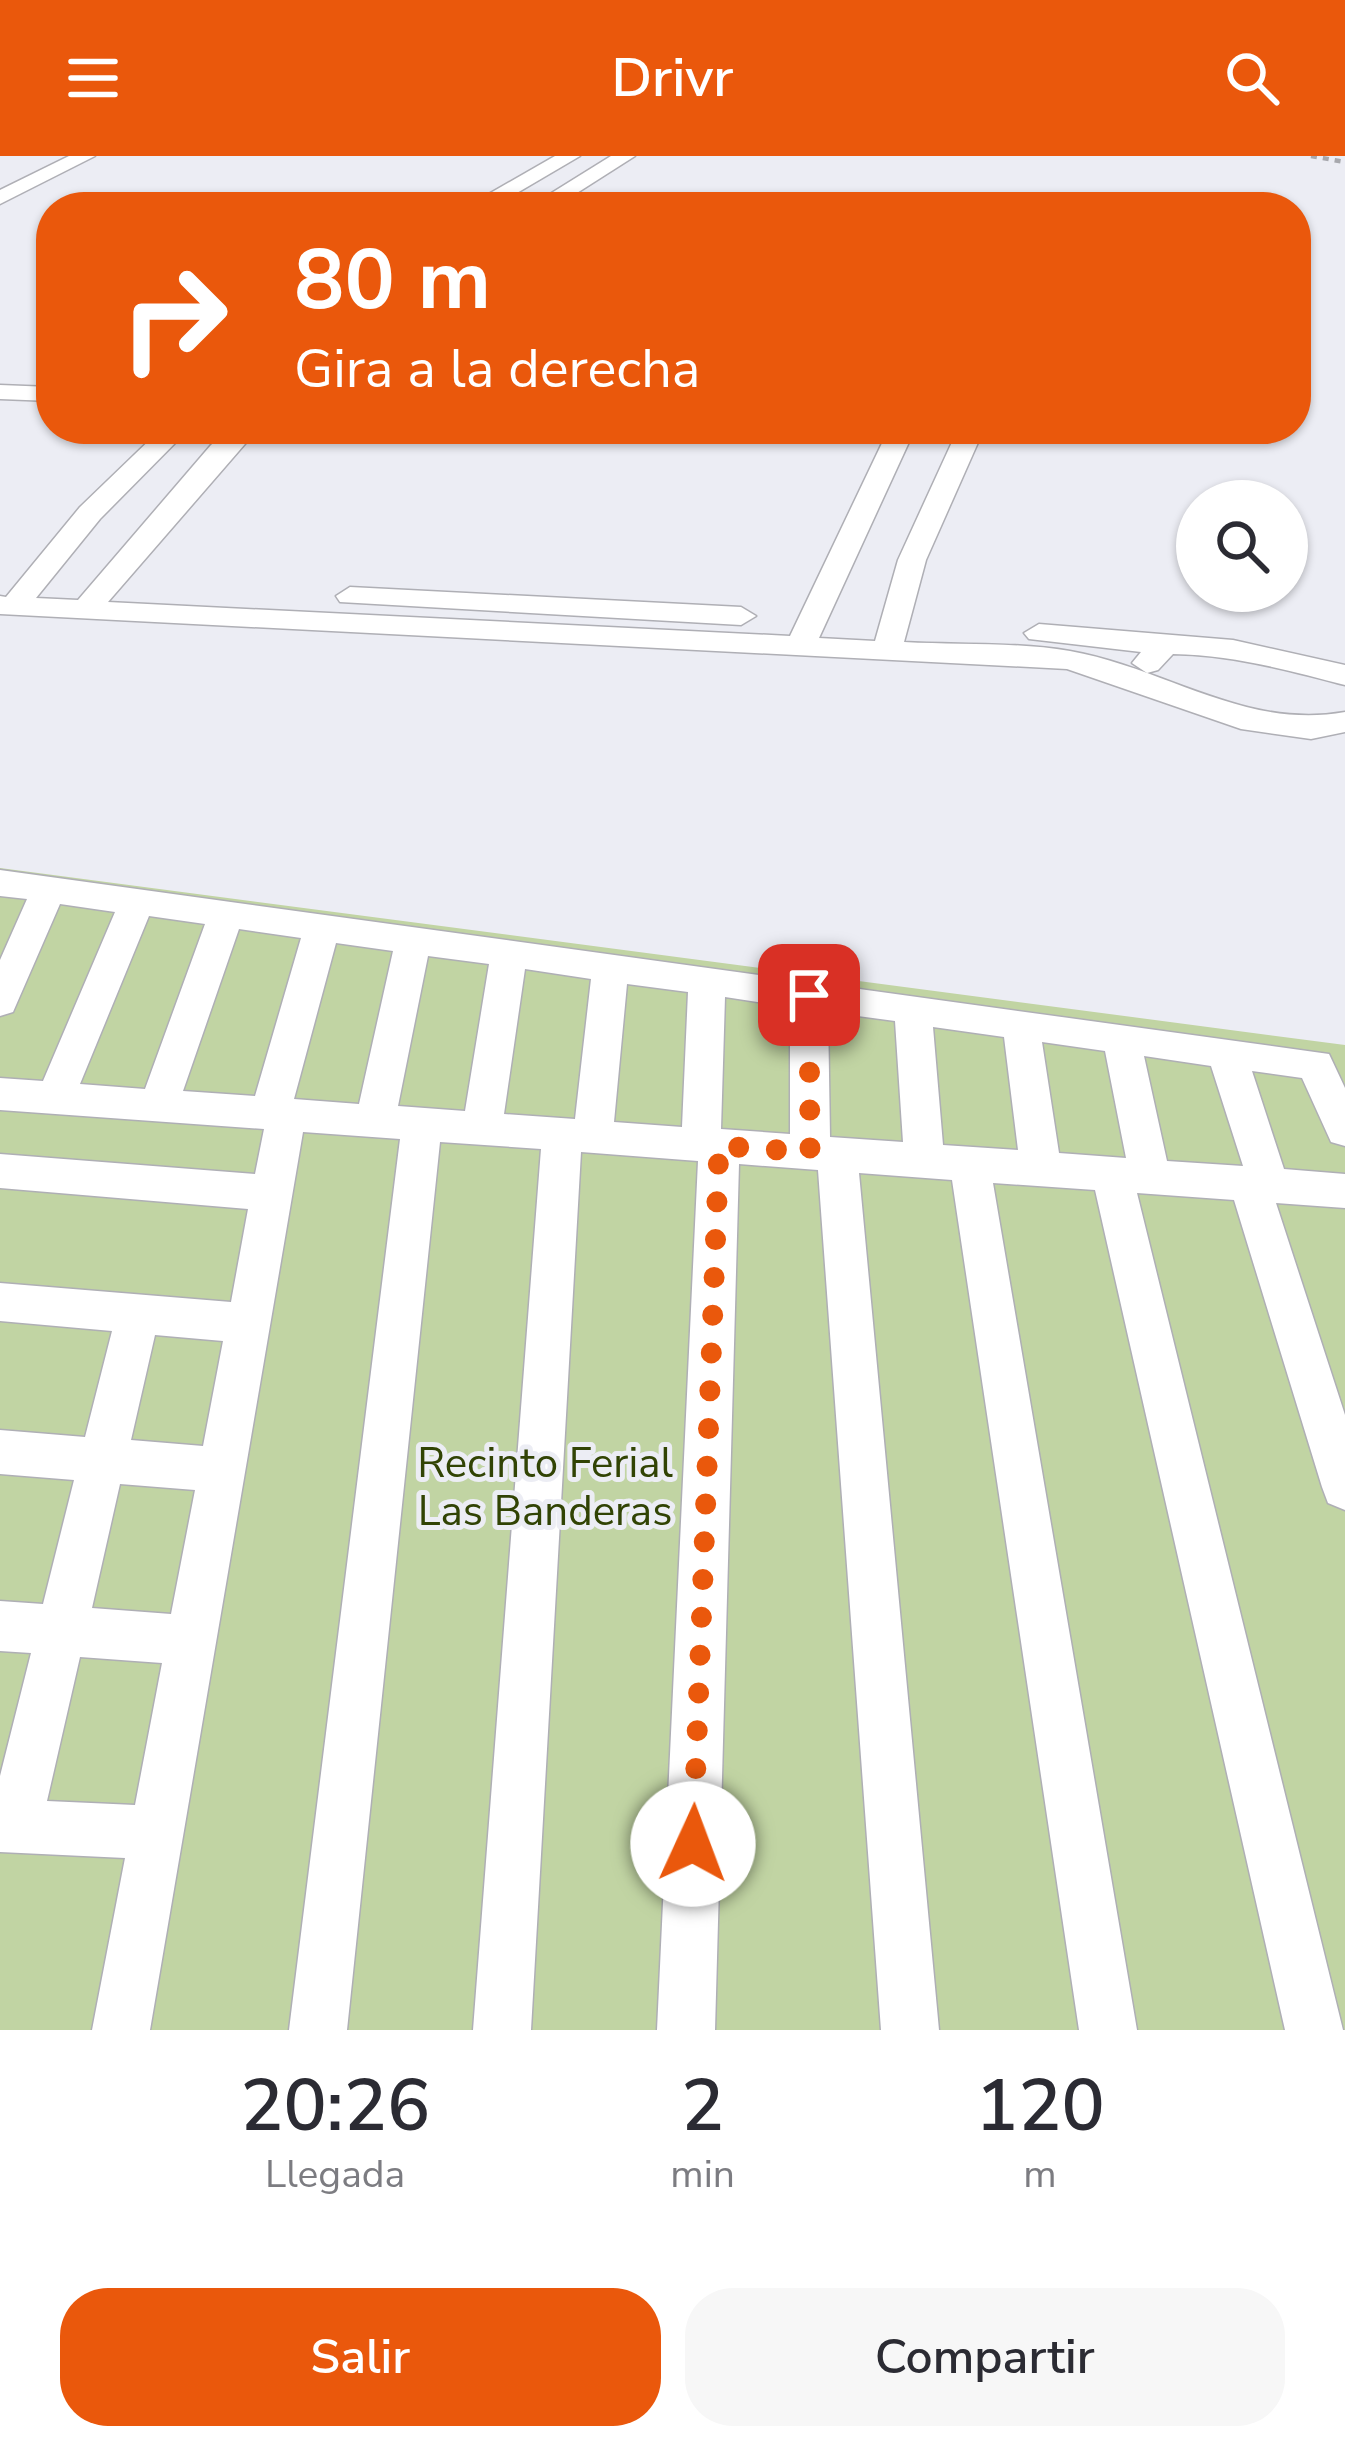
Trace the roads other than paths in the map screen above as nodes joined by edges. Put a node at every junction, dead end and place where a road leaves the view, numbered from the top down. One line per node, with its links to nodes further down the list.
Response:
1 (85, 156): 7 (street)
2 (570, 156): 5 (street)
3 (586, 156): 4 (street)
4 (618, 160): 6 (street)
5 (504, 192)
6 (565, 192)
7 (0, 198)
8 (0, 392): 9 (street)
9 (36, 393)
10 (161, 444): 14 (street)
11 (228, 444): 15 (street)
12 (895, 444): 18 (street)
13 (964, 444): 19 (street)
14 (36, 580): 15 (street); 16 (street)
15 (106, 584): 17 (street); 18 (street)
16 (5, 596): 17 (street)
17 (86, 609): 18 (street)
18 (807, 633): 19 (street)
19 (890, 638): 20 (street); 22 (street)
20 (1165, 645): 21 (street); 22 (street)
21 (1345, 675)
22 (1160, 692): 23 (street)
23 (1345, 722)
24 (0, 883): 25 (street)
25 (49, 890): 26 (street); 34 (street)
26 (137, 902): 27 (street); 40 (street)
27 (226, 914): 28 (street); 41 (street)
28 (322, 928): 29 (street); 42 (street)
29 (413, 940): 30 (street); 43 (street)
30 (509, 953): 31 (street); 44 (street)
31 (610, 967): 32 (street); 46 (street)
32 (707, 981): 33 (street); 47 (street)
33 (809, 995): 35 (street); 48 (street)
34 (0, 1002)
35 (913, 1009): 36 (street); 49 (street)
36 (1022, 1024): 37 (street); 50 (street)
37 (1121, 1038): 38 (street); 52 (street)
38 (1226, 1052): 45 (street); 53 (street)
39 (0, 1094): 40 (street)
40 (55, 1098): 41 (street)
41 (159, 1106): 42 (street)
42 (278, 1114): 43 (street); 55 (street)
43 (399, 1123): 44 (street); 69 (street)
44 (482, 1129): 46 (street)
45 (1345, 1130)
46 (577, 1136): 47 (street); 70 (street)
47 (710, 1145): 48 (street); 71 (street)
48 (824, 1153): 49 (street); 72 (street)
49 (947, 1162): 50 (street); 73 (street)
50 (1041, 1169): 52 (street)
51 (0, 1171): 55 (street)
52 (1131, 1176): 53 (street); 74 (street)
53 (1259, 1185): 54 (street); 62 (street)
54 (1345, 1191)
55 (271, 1193): 58 (street)
56 (0, 1301): 57 (street)
57 (138, 1314): 58 (street); 60 (street)
58 (248, 1323): 61 (street)
59 (0, 1452): 60 (street)
60 (102, 1461): 61 (street); 64 (street)
61 (221, 1470): 65 (street)
62 (1345, 1487)
63 (0, 1626): 64 (street)
64 (58, 1632): 65 (street); 66 (street)
65 (190, 1640): 67 (street)
66 (7, 1826): 67 (street)
67 (155, 1833): 68 (street)
68 (121, 2030)
69 (318, 2030)
70 (502, 2030)
71 (686, 2030)
72 (910, 2030)
73 (1108, 2030)
74 (1314, 2030)

